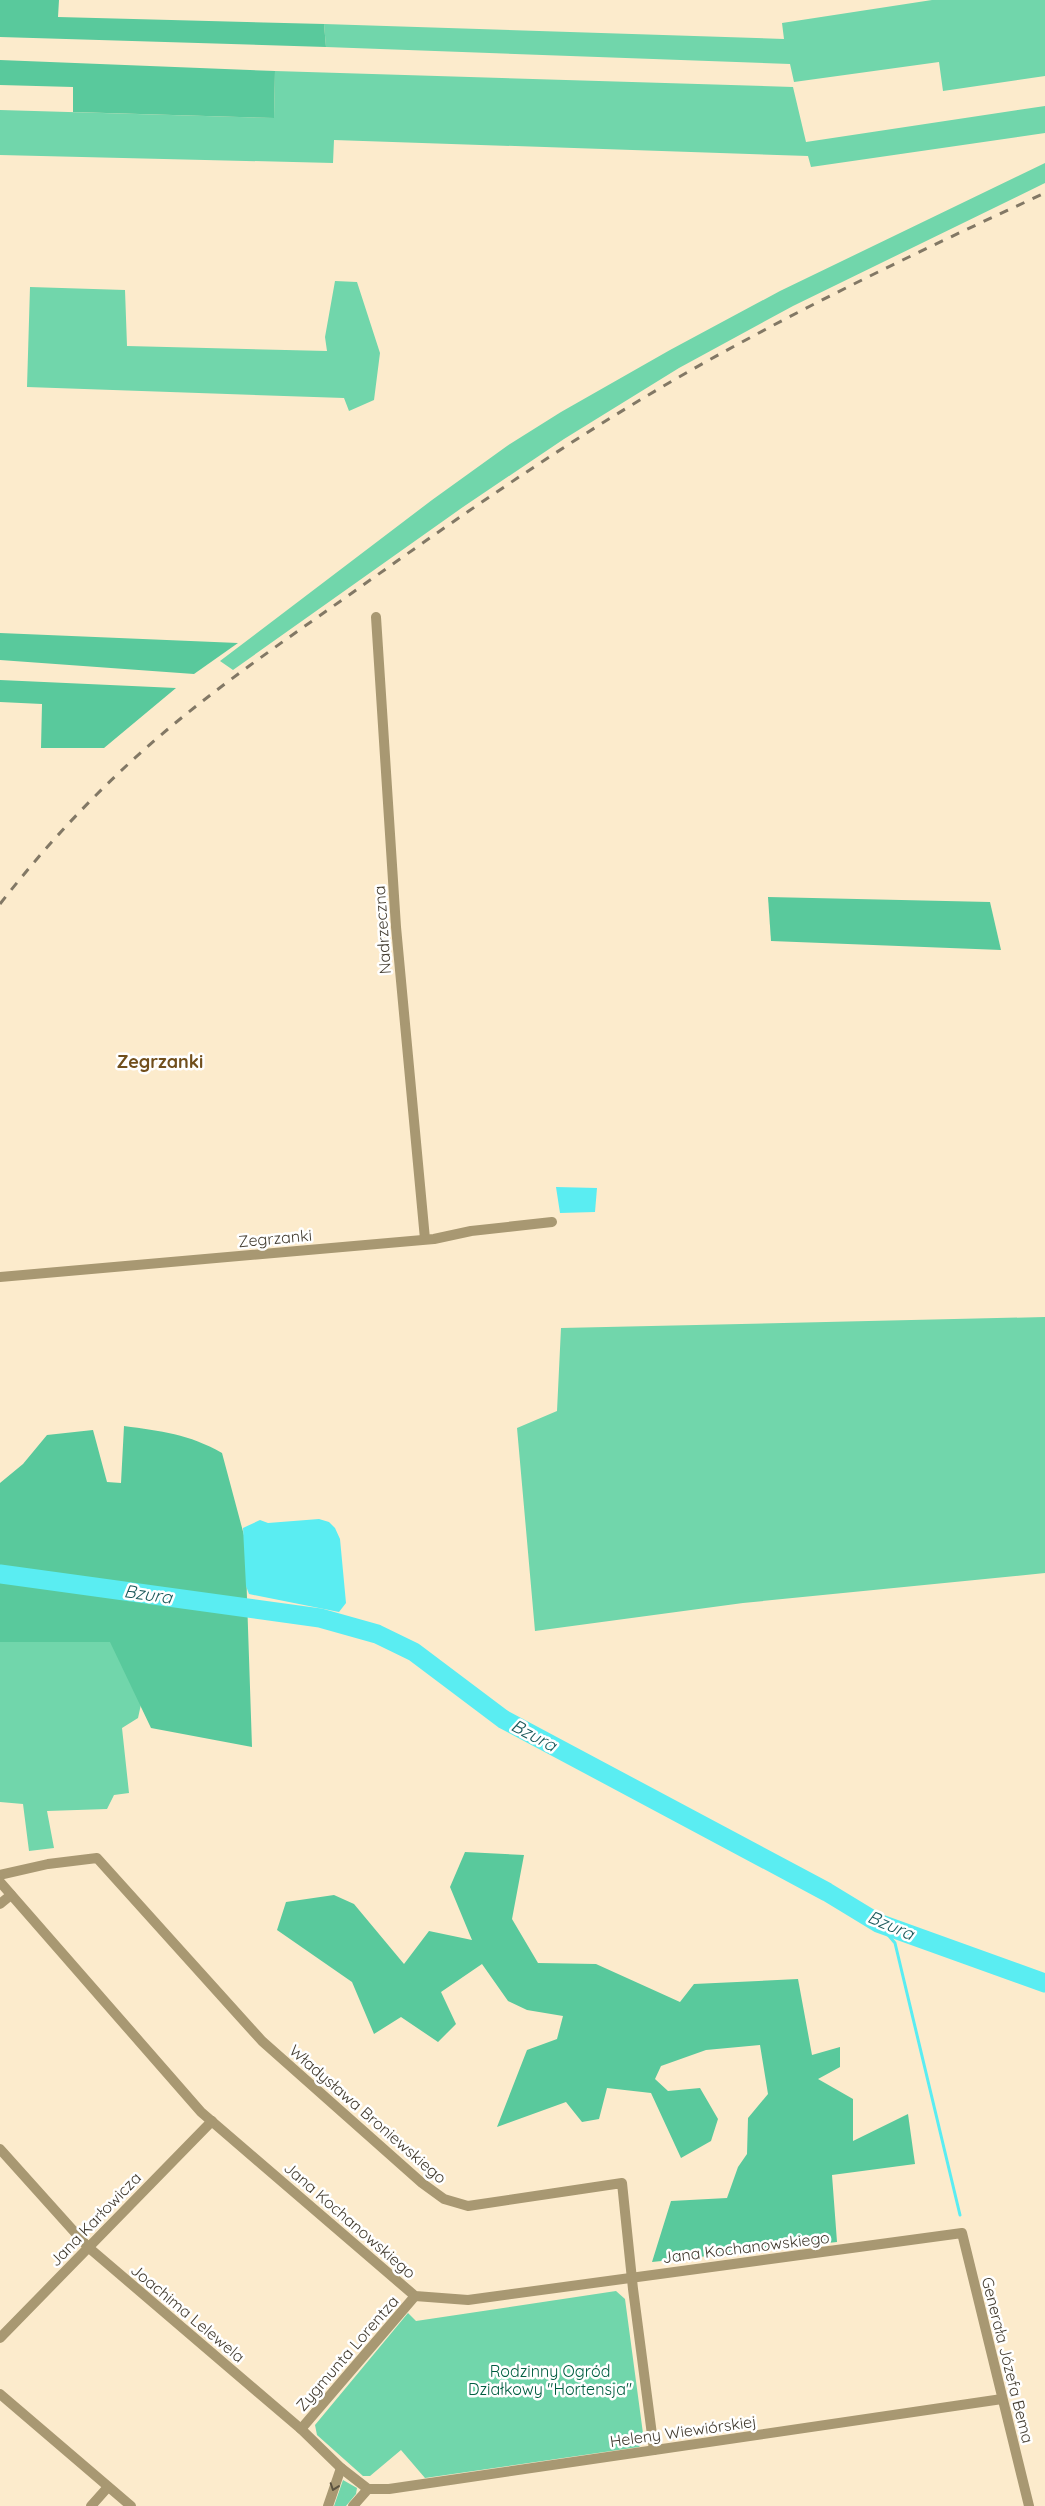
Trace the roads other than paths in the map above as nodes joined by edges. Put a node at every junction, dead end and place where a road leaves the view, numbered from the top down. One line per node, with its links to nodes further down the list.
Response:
1 (376, 617): 3 (street, Nadrzeczna)
2 (552, 1222): 3 (street, Zegrzanki)
3 (424, 1239): 4 (street, Zegrzanki)
4 (0, 1277)
5 (0, 1875): 13 (street, Władysława Broniewskiego)
6 (0, 1882): 7 (street, Jana Kochanowskiego)
7 (11, 1895): 8 (street); 9 (street, Jana Kochanowskiego)
8 (0, 1904)
9 (212, 2121): 12 (street, Jana Karłowicza); 14 (street, Jana Kochanowskiego)
10 (0, 2149): 12 (street, Joachima Lelewela)
11 (950, 2235): 13 (street, Jana Kochanowskiego); 17 (street, Generała Józefa Bema)
12 (88, 2247): 15 (street, Jana Karłowicza); 18 (street, Joachima Lelewela)
13 (633, 2276): 14 (street, Jana Kochanowskiego); 19 (street, Władysława Broniewskiego)
14 (415, 2296): 18 (street, Zygmunta Lorentza)
15 (0, 2338)
16 (0, 2394): 21 (street)
17 (1002, 2399): 19 (street, Heleny Wiewiórskiej); 27 (street, Generała Józefa Bema)
18 (302, 2429): 20 (street, Joachima Lelewela)
19 (654, 2450): 22 (street, Heleny Wiewiórskiej)
20 (341, 2468): 22 (street, Joachima Lelewela); 25 (street, one-way to 25)
21 (108, 2487): 23 (street); 24 (street)
22 (368, 2488): 26 (street)
23 (92, 2506)
24 (131, 2506)
25 (328, 2506)
26 (353, 2506)
27 (1029, 2506)

